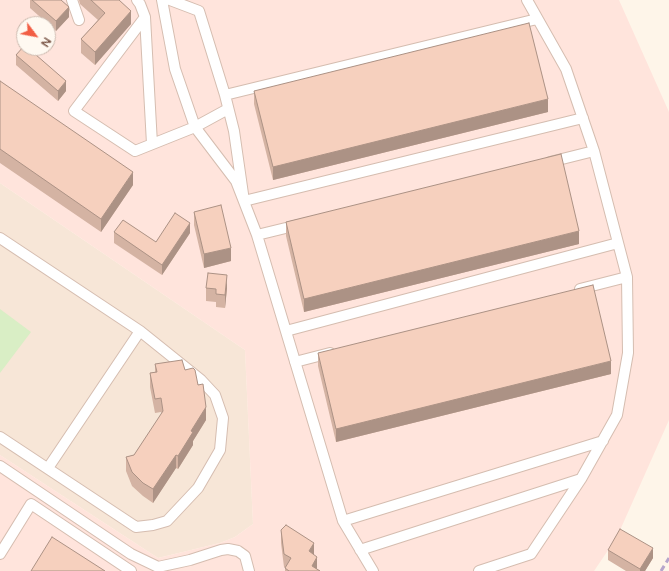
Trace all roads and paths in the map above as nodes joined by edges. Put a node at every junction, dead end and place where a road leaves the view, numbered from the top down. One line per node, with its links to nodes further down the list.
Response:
1 (72, 0): 8 (lane)
2 (137, 0): 6 (lane)
3 (162, 0): 12 (lane)
4 (170, 0): 9 (lane)
5 (527, 0): 7 (lane)
6 (145, 17): 13 (lane); 13 (lane)
7 (537, 19): 9 (lane); 11 (lane)
8 (79, 20)
9 (225, 95): 10 (lane)
10 (228, 109): 12 (lane); 16 (lane)
11 (583, 118): 14 (lane); 16 (lane)
12 (195, 127): 13 (lane); 16 (lane)
13 (152, 144)
14 (594, 151): 15 (lane); 20 (lane)
15 (540, 164)
16 (244, 201): 18 (lane)
17 (310, 221): 18 (lane)
18 (257, 235): 24 (lane)
19 (0, 238): 23 (lane)
20 (618, 243): 21 (lane); 24 (lane)
21 (626, 277): 22 (lane); 28 (lane)
22 (572, 291)
23 (140, 331): 29 (lane); 29 (lane)
24 (286, 332): 26 (lane)
25 (341, 350): 26 (lane)
26 (295, 362): 34 (lane)
27 (0, 437): 29 (lane)
28 (602, 441): 31 (lane); 34 (lane)
29 (48, 468)
30 (1, 470): 32 (lane)
31 (581, 479): 35 (lane); 42 (lane)
32 (39, 492): 33 (lane); 37 (lane)
33 (31, 504): 36 (lane); 38 (lane)
34 (342, 521): 35 (lane)
35 (360, 550): 41 (lane)
36 (0, 554)
37 (158, 567): 39 (lane); 40 (lane)
38 (131, 571)
39 (147, 571)
40 (250, 571)
41 (373, 571)
42 (479, 571)

